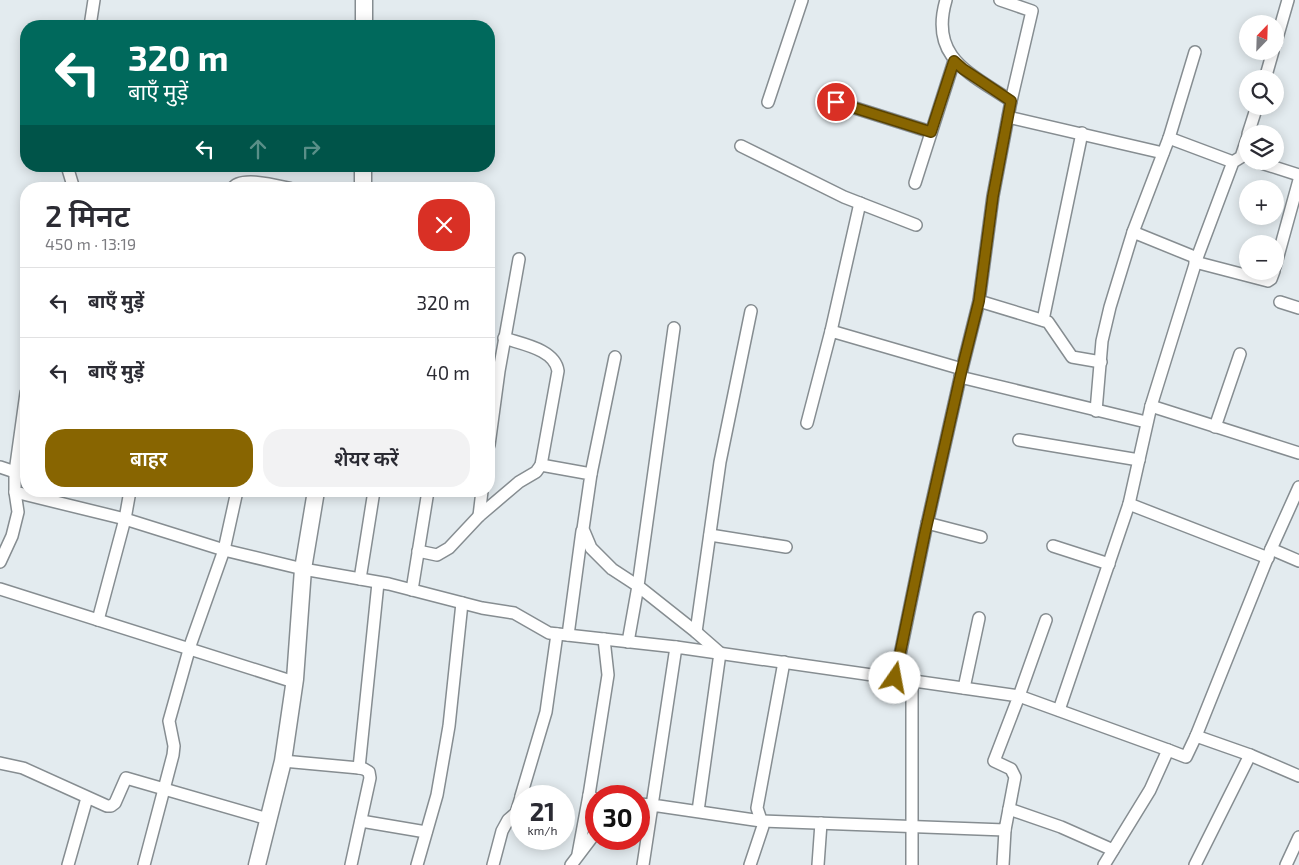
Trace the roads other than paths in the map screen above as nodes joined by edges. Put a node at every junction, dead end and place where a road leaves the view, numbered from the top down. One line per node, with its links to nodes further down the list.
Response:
1 (94, 0): 9 (street)
2 (364, 0): 10 (street)
3 (802, 0): 14 (street)
4 (946, 0): 12 (street)
5 (1000, 0): 7 (street)
6 (1288, 0): 8 (street)
7 (1033, 5): 13 (street)
8 (1284, 15)
9 (91, 20)
10 (364, 20)
11 (1195, 52): 19 (street)
12 (954, 61): 13 (street); 17 (street)
13 (1011, 101): 16 (street)
14 (768, 102)
15 (836, 102): 17 (street)
16 (1008, 117): 18 (street); 35 (street)
17 (931, 132): 27 (street)
18 (1082, 133): 21 (street); 39 (street)
19 (1169, 138): 21 (street); 22 (street)
20 (741, 146): 28 (street)
21 (1163, 153): 30 (street)
22 (1239, 159)
23 (1239, 161): 33 (street)
24 (1283, 170): 25 (street)
25 (1299, 175)
26 (1299, 180): 31 (street)
27 (914, 183)
28 (860, 203): 29 (street); 41 (street)
29 (916, 225)
30 (1133, 232): 33 (street); 45 (street)
31 (1284, 235)
32 (519, 259): 42 (street)
33 (1196, 260): 34 (street); 48 (street)
34 (1239, 273)
35 (979, 301): 39 (street); 46 (street)
36 (1280, 302): 37 (street)
37 (1299, 308)
38 (751, 311): 76 (street)
39 (1043, 320): 45 (street)
40 (674, 328): 89 (street)
41 (831, 331): 46 (street); 50 (street)
42 (504, 338): 47 (street); 57 (street)
43 (1240, 354): 52 (street)
44 (615, 357): 60 (street)
45 (1100, 362): 49 (street)
46 (961, 373): 49 (street); 74 (street)
47 (495, 402)
48 (1151, 406): 51 (street); 52 (street)
49 (1096, 411): 51 (street)
50 (807, 422)
51 (1146, 422): 56 (street)
52 (1215, 427): 55 (street)
53 (20, 436): 59 (street)
54 (1019, 440): 56 (street)
55 (1299, 453)
56 (1138, 460): 71 (street)
57 (541, 465): 60 (street); 72 (street)
58 (0, 467): 59 (street)
59 (15, 472): 62 (street)
60 (591, 474): 75 (street)
61 (1299, 487): 82 (street)
62 (15, 492): 63 (street); 84 (street)
63 (20, 493)
64 (35, 497): 73 (street)
65 (129, 497): 73 (street)
66 (236, 497): 80 (street)
67 (315, 497): 86 (street)
68 (373, 497): 87 (street)
69 (427, 497): 81 (street)
70 (481, 497): 72 (street)
71 (1129, 504): 82 (street); 85 (street)
72 (479, 516): 81 (street)
73 (125, 519): 80 (street); 94 (street)
74 (927, 523): 77 (street); 104 (street)
75 (583, 529): 89 (street); 97 (street)
76 (710, 535): 79 (street); 96 (street)
77 (980, 537)
78 (1054, 546): 85 (street)
79 (786, 547)
80 (224, 550): 86 (street); 100 (street)
81 (418, 551): 91 (street)
82 (1270, 553): 83 (street); 110 (street)
83 (1299, 561)
84 (0, 562)
85 (1109, 564): 109 (street)
86 (303, 569): 87 (street); 106 (street)
87 (360, 579): 88 (street)
88 (378, 583): 91 (street); 115 (street)
89 (638, 586): 96 (street); 99 (street)
90 (0, 589): 94 (street)
91 (412, 590): 92 (street)
92 (462, 603): 97 (street); 132 (street)
93 (979, 618): 107 (street)
94 (98, 620): 100 (street)
95 (1046, 620): 108 (street)
96 (696, 632): 102 (street)
97 (562, 634): 98 (street); 117 (street)
98 (604, 639): 99 (street); 118 (street)
99 (628, 642): 101 (street)
100 (190, 648): 106 (street); 119 (street)
101 (676, 648): 102 (street); 121 (street)
102 (720, 653): 103 (street); 123 (street)
103 (784, 662): 104 (street); 126 (street)
104 (895, 678): 105 (street)
105 (912, 681): 107 (street); 129 (street)
106 (294, 682): 113 (street)
107 (964, 688): 108 (street)
108 (1019, 696): 109 (street); 122 (street)
109 (1060, 710): 111 (street)
110 (1196, 736): 111 (street); 112 (street)
111 (1168, 750): 135 (street)
112 (1250, 755): 116 (street); 150 (street)
113 (283, 761): 115 (street); 125 (street)
114 (0, 763): 120 (street)
115 (359, 768): 127 (street)
116 (1299, 776)
117 (524, 785)
118 (595, 785)
119 (164, 790): 120 (street); 125 (street); 138 (street)
120 (87, 798): 137 (street)
121 (652, 804): 123 (street); 144 (street)
122 (1009, 809): 131 (street); 135 (street)
123 (698, 811): 126 (street)
124 (510, 818): 142 (street)
125 (268, 819): 139 (street)
126 (761, 821): 128 (street); 145 (street)
127 (361, 822): 132 (street); 140 (street)
128 (821, 823): 129 (street); 146 (street)
129 (912, 827): 131 (street); 147 (street)
130 (585, 828): 136 (street)
131 (1005, 830): 148 (street)
132 (426, 832): 141 (street)
133 (1299, 837): 151 (street)
134 (585, 845): 136 (street)
135 (1113, 850): 149 (street)
136 (578, 854): 143 (street)
137 (68, 865)
138 (144, 865)
139 (257, 865)
140 (351, 865)
141 (417, 865)
142 (493, 865)
143 (571, 865)
144 (643, 865)
145 (750, 865)
146 (818, 865)
147 (912, 865)
148 (1003, 865)
149 (1104, 865)
150 (1194, 865)
151 (1286, 865)

